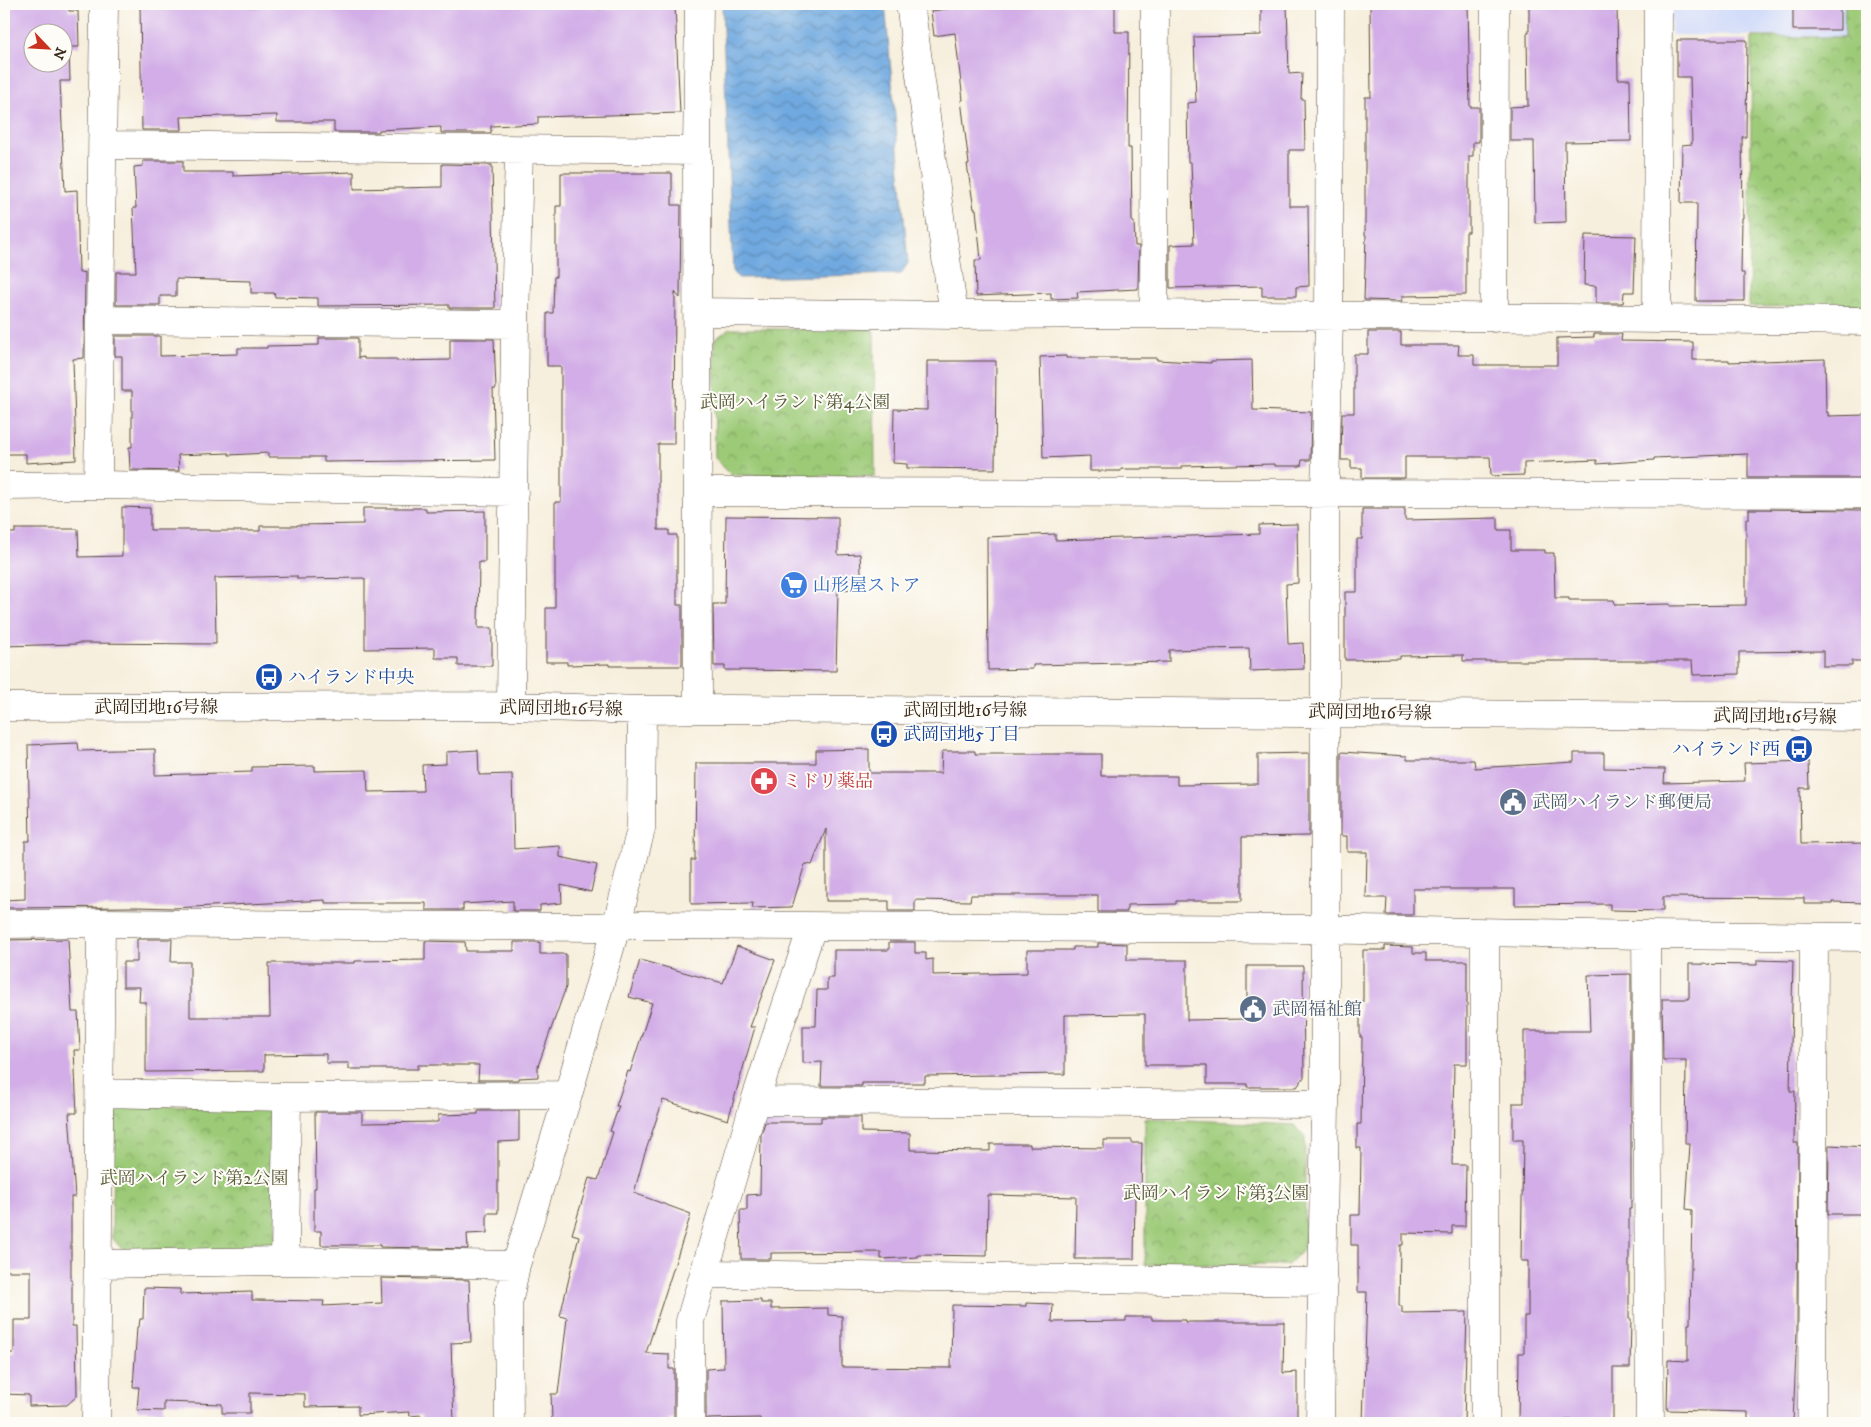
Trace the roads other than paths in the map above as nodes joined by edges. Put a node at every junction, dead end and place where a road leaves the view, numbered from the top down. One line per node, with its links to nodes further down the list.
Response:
1 (104, 4): 8 (street)
2 (699, 4): 10 (street)
3 (910, 4): 13 (street)
4 (1155, 4): 12 (street)
5 (1330, 4): 14 (street)
6 (1494, 4): 15 (street)
7 (1658, 4): 16 (street)
8 (103, 145): 9 (street); 17 (street)
9 (519, 150): 10 (street); 19 (street)
10 (697, 151): 11 (street)
11 (697, 312): 13 (street); 23 (street)
12 (1154, 314): 13 (street); 14 (street)
13 (954, 316)
14 (1329, 317): 15 (street); 24 (street)
15 (1494, 318): 16 (street)
16 (1657, 319): 18 (street)
17 (100, 320): 19 (street); 20 (street)
18 (1867, 321)
19 (515, 324): 22 (street)
20 (98, 485): 21 (street); 22 (street)
21 (4, 486)
22 (514, 492): 26 (street)
23 (698, 492): 24 (street); 28 (street)
24 (1326, 493): 25 (street); 30 (street)
25 (1867, 494)
26 (511, 706): 27 (street, 武岡団地16号線); 29 (street, 武岡団地16号線)
27 (4, 707)
28 (698, 709): 29 (street, 武岡団地16号線); 30 (street, 武岡団地16号線)
29 (642, 710): 34 (street)
30 (1326, 712): 31 (street, 武岡団地16号線); 36 (street)
31 (1867, 717)
32 (101, 923): 33 (street); 34 (street); 41 (street)
33 (4, 924)
34 (616, 927): 35 (street); 42 (street)
35 (812, 927): 36 (street); 44 (street)
36 (1326, 930): 37 (street); 45 (street)
37 (1485, 933): 38 (street); 55 (street)
38 (1646, 936): 40 (street); 56 (street)
39 (1867, 937): 40 (street)
40 (1814, 938): 57 (street)
41 (100, 1093): 43 (street); 47 (street)
42 (568, 1095): 43 (street); 48 (street)
43 (287, 1097): 46 (street)
44 (755, 1101): 45 (street); 49 (street)
45 (1324, 1104): 50 (street)
46 (285, 1261): 47 (street); 48 (street)
47 (98, 1264): 51 (street)
48 (516, 1265): 52 (street)
49 (704, 1274): 50 (street); 53 (street)
50 (1323, 1282): 54 (street)
51 (96, 1423)
52 (509, 1423)
53 (690, 1423)
54 (1320, 1423)
55 (1485, 1423)
56 (1650, 1423)
57 (1812, 1423)

